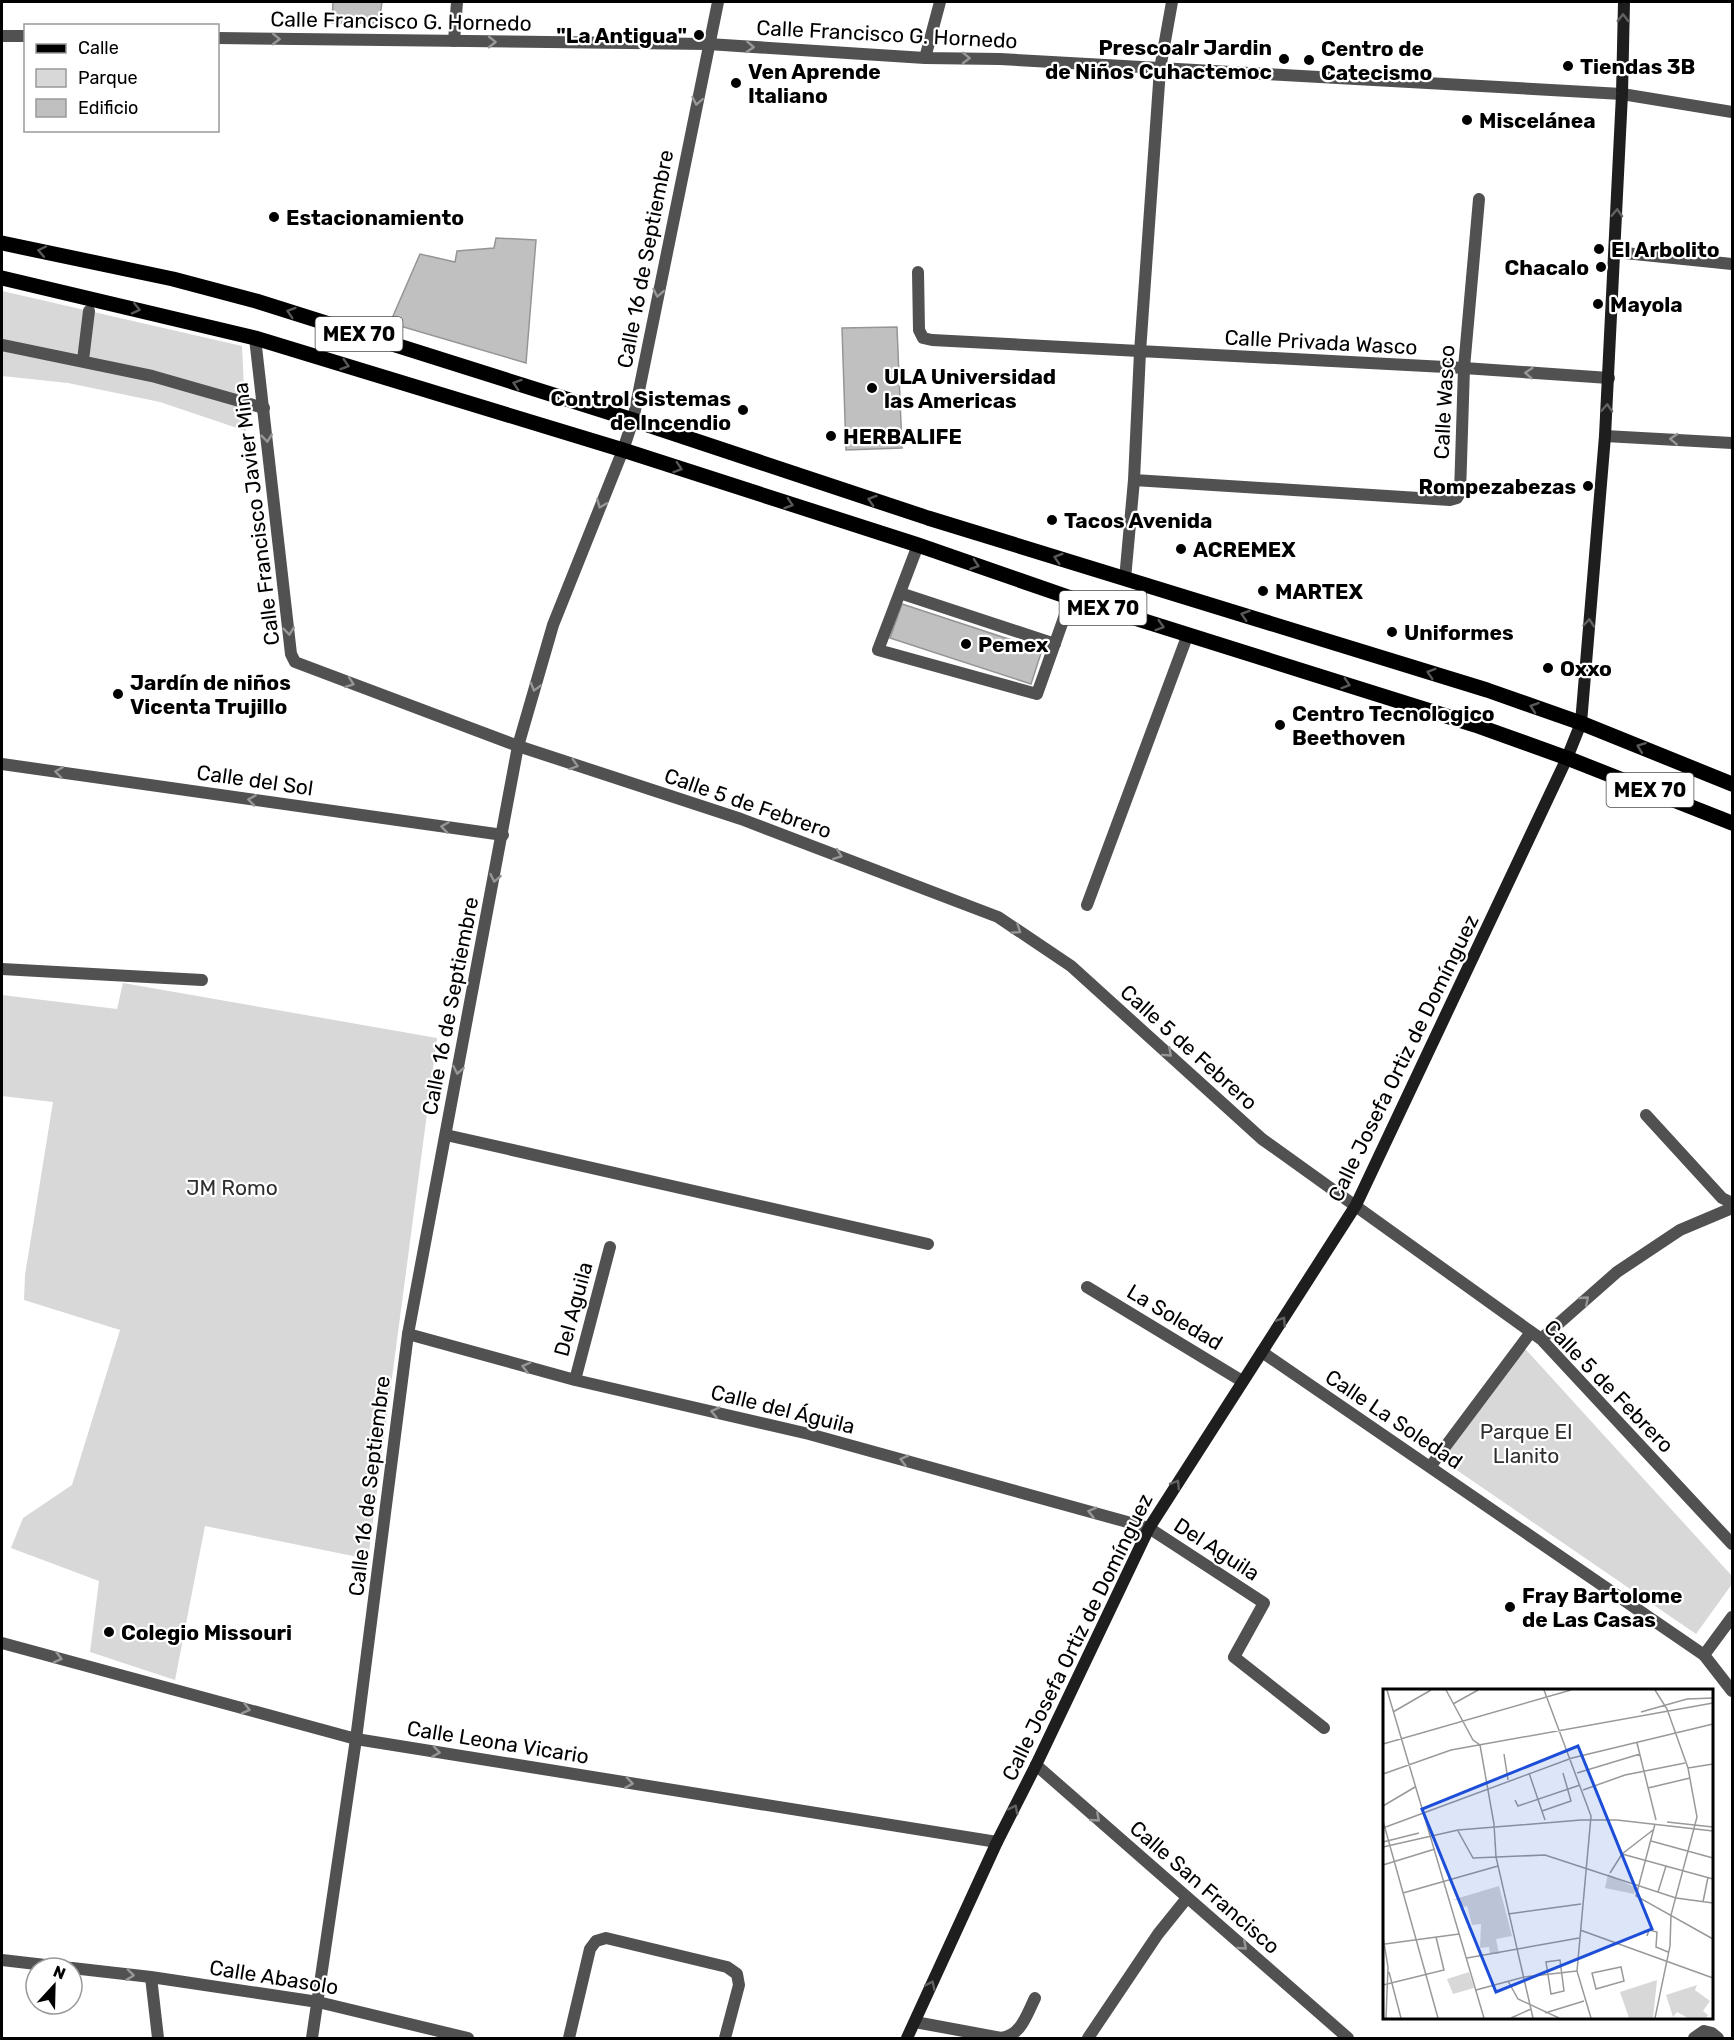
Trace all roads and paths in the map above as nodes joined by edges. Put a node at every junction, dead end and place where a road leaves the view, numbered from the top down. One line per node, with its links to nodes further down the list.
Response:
1 (457, 2): 9 (street)
2 (717, 2): 10 (street, Calle 16 de Septiembre)
3 (940, 2): 11 (street)
4 (1172, 2): 12 (street)
5 (1624, 2): 13 (main road, Calle Josefa Ortiz de Domínguez, one-way to 5)
6 (2, 36): 7 (street)
7 (24, 36)
8 (219, 38): 9 (street, Calle Francisco G. Hornedo, one-way to 9)
9 (454, 41): 10 (street, Calle Francisco G. Hornedo, one-way to 10)
10 (708, 44): 11 (street, Calle Francisco G. Hornedo, one-way to 11); 29 (street, Calle 16 de Septiembre, one-way to 29)
11 (925, 58): 12 (street, Calle Francisco G. Hornedo, one-way to 12)
12 (1160, 69): 13 (street, Calle Francisco G. Hornedo); 24 (street)
13 (1622, 94): 14 (street, Calle Francisco G. Hornedo); 17 (main road, Calle Josefa Ortiz de Domínguez, one-way to 13)
14 (1732, 112)
15 (1479, 199): 26 (street, Calle Wasco)
16 (2, 243): 29 (main road, MEX 70, one-way to 16)
17 (1615, 252): 18 (street); 27 (main road, Calle Josefa Ortiz de Domínguez)
18 (1732, 264)
19 (918, 272): 24 (street)
20 (2, 278): 22 (main road, MEX 70, one-way to 22)
21 (89, 311): 25 (street)
22 (255, 338): 28 (street, Calle Francisco Javier Mina); 32 (main road, MEX 70, one-way to 32)
23 (2, 345): 25 (street)
24 (1140, 352): 26 (street, Calle Privada Wasco); 33 (street)
25 (83, 360): 28 (street)
26 (1464, 368): 27 (street, Calle Privada Wasco, one-way to 26); 33 (street, Calle Wasco)
27 (1609, 378): 30 (main road, Calle Josefa Ortiz de Domínguez, one-way to 27)
28 (264, 408): 41 (street, Calle Francisco Javier Mina, one-way to 41)
29 (633, 420): 32 (street, Calle 16 de Septiembre); 35 (main road, MEX 70, one-way to 29)
30 (1605, 435): 31 (street, one-way to 30); 40 (main road, Calle Josefa Ortiz de Domínguez, one-way to 30)
31 (1732, 443)
32 (623, 450): 34 (main road, MEX 70, one-way to 34); 41 (street, Calle 16 de Septiembre, one-way to 41)
33 (1134, 480): 35 (street)
34 (918, 545): 36 (street); 37 (main road, MEX 70, one-way to 37)
35 (1125, 579): 40 (main road, MEX 70, one-way to 35)
36 (900, 593): 39 (street); 39 (street)
37 (1071, 598): 38 (main road, MEX 70, one-way to 38); 39 (street)
38 (1188, 634): 42 (main road, MEX 70, one-way to 42); 47 (street)
39 (1055, 644)
40 (1581, 723): 42 (main road, Calle Josefa Ortiz de Domínguez); 44 (main road, MEX 70, one-way to 40)
41 (518, 747): 46 (street, Calle 16 de Septiembre); 52 (street, Calle 5 de Febrero, one-way to 52)
42 (1567, 758): 45 (main road, MEX 70); 52 (main road, Calle Josefa Ortiz de Domínguez)
43 (2, 764): 46 (street, Calle del Sol, one-way to 43)
44 (1732, 784)
45 (1732, 823)
46 (503, 835): 51 (street, Calle 16 de Septiembre, one-way to 51)
47 (1087, 906)
48 (2, 969): 49 (street)
49 (202, 980)
50 (1646, 1115): 53 (street)
51 (446, 1135): 54 (street); 57 (street, Calle 16 de Septiembre)
52 (1356, 1205): 58 (street, Calle 5 de Febrero); 59 (main road, Calle Josefa Ortiz de Domínguez, one-way to 52)
53 (1732, 1206): 58 (street, one-way to 53)
54 (928, 1244)
55 (610, 1247): 60 (street, Del Aguila)
56 (1087, 1287): 61 (street, La Soledad)
57 (408, 1334): 60 (street, Calle del Águila, one-way to 57); 70 (street, Calle 16 de Septiembre)
58 (1536, 1335): 62 (street); 64 (street, Calle 5 de Febrero)
59 (1262, 1352): 61 (main road, Calle Josefa Ortiz de Domínguez); 62 (street, Calle La Soledad)
60 (575, 1380): 63 (street, Calle del Águila, one-way to 60)
61 (1242, 1381): 63 (main road, Calle Josefa Ortiz de Domínguez, one-way to 61)
62 (1430, 1467): 67 (street, Calle La Soledad)
63 (1149, 1527): 69 (street, Del Aguila); 71 (main road, Calle Josefa Ortiz de Domínguez)
64 (1732, 1544)
65 (1732, 1617): 67 (street)
66 (2, 1642): 70 (street, Calle Leona Vicario, one-way to 70)
67 (1704, 1655): 68 (street, Calle La Soledad)
68 (1732, 1691)
69 (1324, 1728)
70 (356, 1739): 72 (street, Calle Leona Vicario, one-way to 72); 79 (street, Calle 16 de Septiembre)
71 (1036, 1765): 72 (main road, Calle Josefa Ortiz de Domínguez, one-way to 71); 73 (street, Calle San Francisco, one-way to 73)
72 (997, 1842): 80 (main road, Calle Josefa Ortiz de Domínguez, one-way to 72)
73 (1187, 1898): 87 (street); 88 (street, Calle San Francisco, one-way to 88)
74 (2, 1960): 75 (street, Calle Abasolo)
75 (24, 1963)
76 (84, 1969): 77 (street, Calle Abasolo, one-way to 77)
77 (151, 1977): 79 (street, Calle Abasolo); 81 (street)
78 (1035, 1998): 80 (street)
79 (318, 2002): 82 (street, Calle 16 de Septiembre); 83 (street, Calle Abasolo)
80 (915, 2022): 86 (main road, Calle Josefa Ortiz de Domínguez)
81 (158, 2038)
82 (312, 2038)
83 (468, 2038)
84 (569, 2038): 85 (street)
85 (725, 2038)
86 (907, 2038)
87 (1088, 2038)
88 (1348, 2038)
89 (1694, 2038): 90 (street)
90 (1718, 2038)

